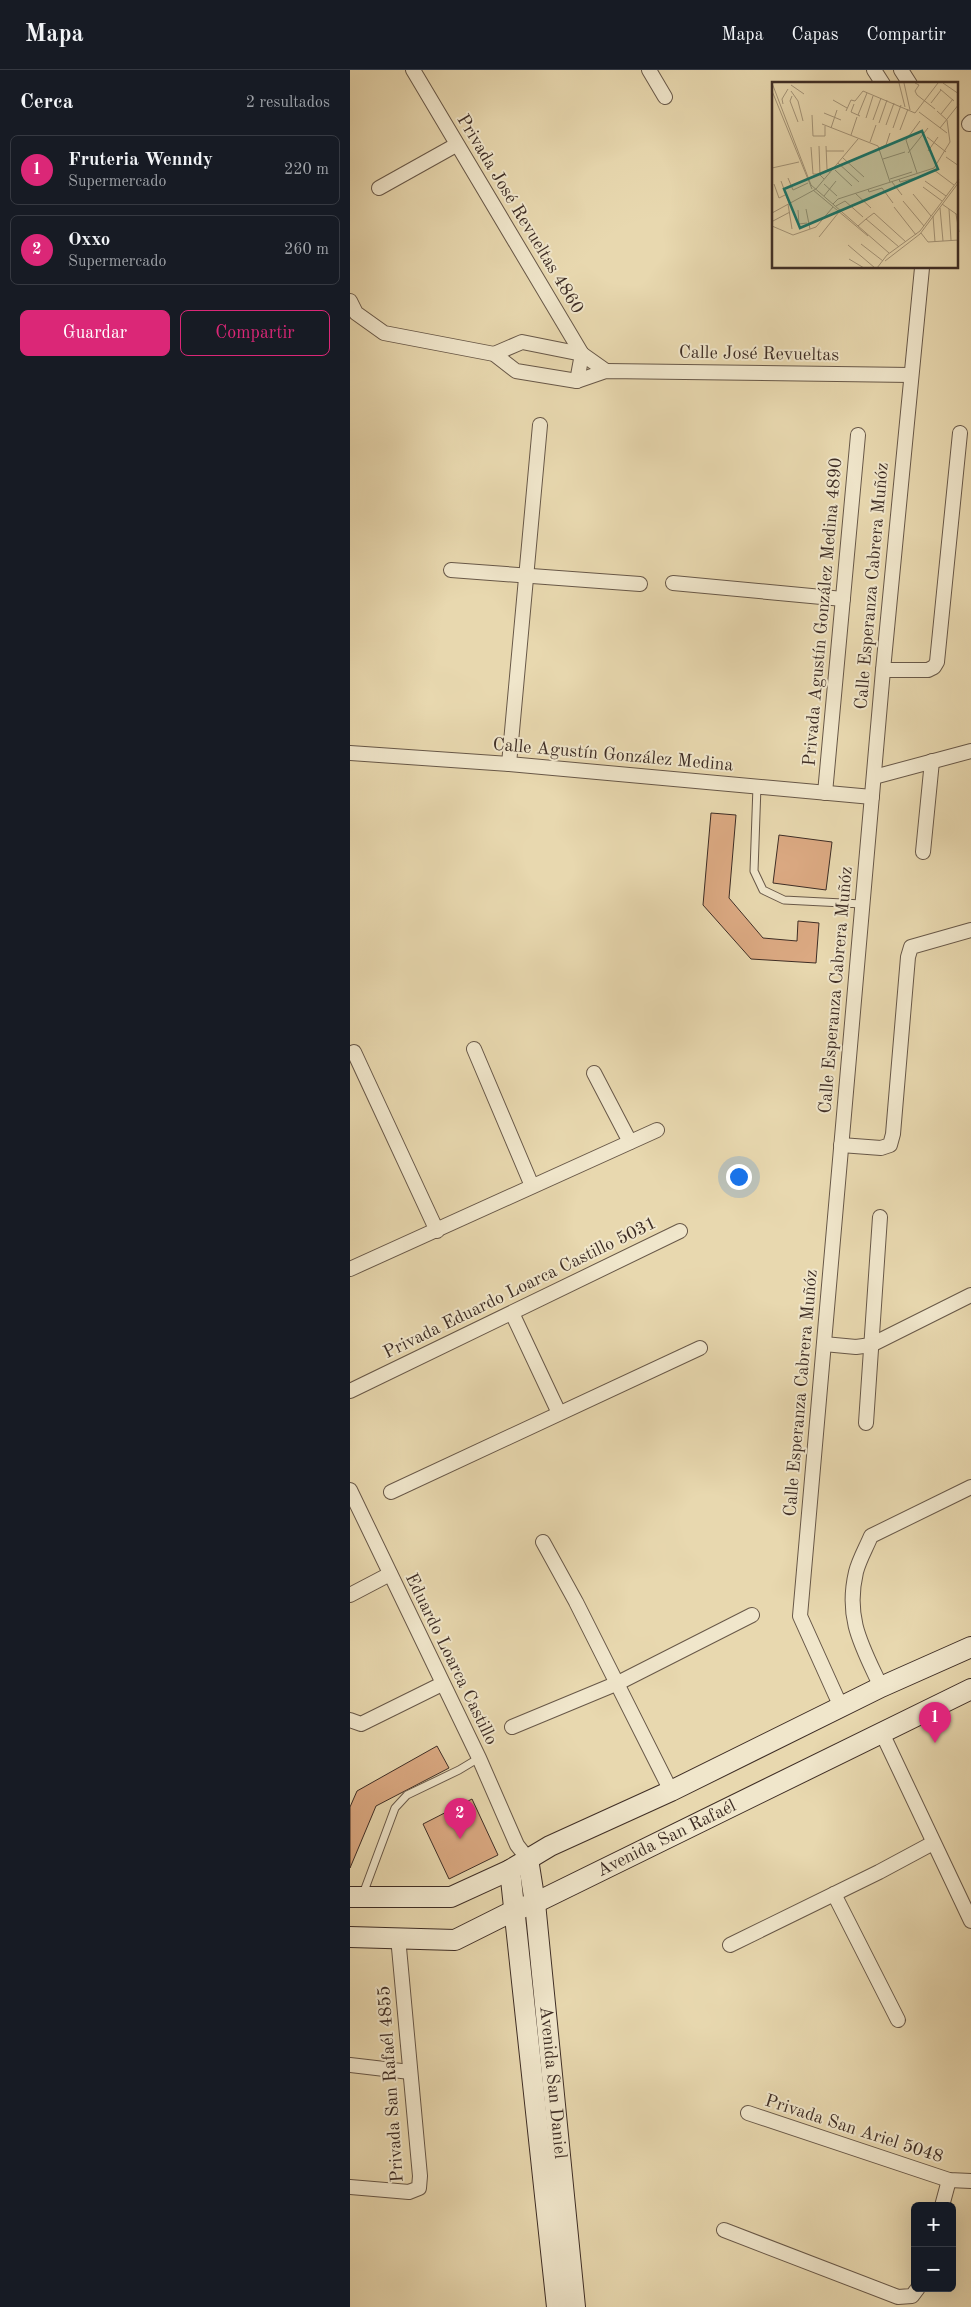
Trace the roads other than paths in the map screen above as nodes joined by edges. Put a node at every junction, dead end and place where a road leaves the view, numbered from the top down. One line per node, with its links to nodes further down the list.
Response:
1 (413, 70): 8 (street, Privada José Revueltas 4860)
2 (649, 70): 7 (street)
3 (874, 70): 5 (street)
4 (902, 70): 6 (street)
5 (882, 82)
6 (909, 82)
7 (665, 97)
8 (456, 145): 9 (street); 13 (street, Privada José Revueltas 4860)
9 (379, 188)
10 (922, 269): 15 (street, Calle Esperanza Cabrera Muñóz)
11 (350, 301): 12 (street, Calle José Revueltas)
12 (494, 354): 13 (street); 16 (street, Calle José Revueltas)
13 (582, 354): 14 (street); 16 (street)
14 (606, 371): 15 (street, Calle José Revueltas); 16 (street, Calle José Revueltas)
15 (911, 375): 25 (street, Calle Esperanza Cabrera Muñóz)
16 (577, 381)
17 (540, 425): 21 (street)
18 (960, 433): 25 (street)
19 (858, 435): 24 (street, Privada Agustín González Medina 4890)
20 (451, 570): 21 (street)
21 (525, 577): 23 (street); 29 (street)
22 (673, 583): 24 (street)
23 (640, 584)
24 (843, 599): 32 (street, Privada Agustín González Medina 4890)
25 (883, 670): 30 (street, Calle Esperanza Cabrera Muñóz)
26 (971, 751): 28 (street)
27 (350, 753): 29 (street, Calle Agustín González Medina)
28 (932, 761): 30 (street); 34 (street)
29 (509, 764): 31 (street, Calle Agustín González Medina)
30 (874, 777): 33 (street, Calle Esperanza Cabrera Muñóz)
31 (757, 786): 32 (street, Calle Agustín González Medina); 35 (lane)
32 (825, 792): 33 (street, Calle Agustín González Medina)
33 (872, 796): 35 (street, Calle Esperanza Cabrera Muñóz)
34 (923, 852)
35 (862, 904): 42 (street, Calle Esperanza Cabrera Muñóz)
36 (971, 930): 42 (street)
37 (474, 1049): 43 (street)
38 (354, 1052): 45 (street)
39 (594, 1073): 41 (street)
40 (657, 1130): 41 (street)
41 (630, 1142): 43 (street)
42 (841, 1145): 50 (street, Calle Esperanza Cabrera Muñóz)
43 (532, 1186): 45 (street)
44 (880, 1217): 51 (street)
45 (437, 1231): 47 (street)
46 (680, 1231): 49 (street, Privada Eduardo Loarca Castillo 5031)
47 (350, 1269)
48 (971, 1296): 51 (street)
49 (512, 1312): 53 (street, Privada Eduardo Loarca Castillo 5031); 54 (street)
50 (824, 1344): 51 (street); 68 (street, Calle Esperanza Cabrera Muñóz)
51 (871, 1345): 55 (street)
52 (700, 1348): 54 (street)
53 (350, 1391)
54 (559, 1413): 58 (street)
55 (866, 1423)
56 (971, 1487): 66 (street)
57 (350, 1490): 60 (street, Eduardo Loarca Castillo)
58 (390, 1492)
59 (543, 1542): 64 (street)
60 (390, 1574): 61 (street); 65 (street, Eduardo Loarca Castillo)
61 (350, 1595)
62 (752, 1615): 64 (street)
63 (971, 1647): 66 (main road)
64 (618, 1683): 70 (street); 73 (street)
65 (442, 1684): 69 (street); 72 (street, Eduardo Loarca Castillo)
66 (881, 1687): 68 (main road)
67 (971, 1689): 71 (main road, Avenida San Rafaél)
68 (841, 1707): 73 (main road)
69 (350, 1720)
70 (512, 1727)
71 (882, 1733): 74 (street); 79 (main road, Avenida San Rafaél)
72 (478, 1758): 75 (street, Eduardo Loarca Castillo); 78 (lane)
73 (671, 1791): 75 (main road)
74 (933, 1843): 77 (street); 81 (street)
75 (522, 1852): 76 (main road); 79 (main road, Avenida San Daniel)
76 (510, 1870): 78 (main road); 80 (main road, Avenida San Daniel)
77 (834, 1894): 84 (street); 85 (street)
78 (356, 1897)
79 (535, 1903): 80 (main road, Avenida San Rafaél); 96 (main road, Avenida San Daniel)
80 (513, 1911): 83 (main road, Avenida San Rafaél); 95 (main road, Avenida San Daniel)
81 (971, 1921)
82 (350, 1937): 83 (main road, Avenida San Rafaél)
83 (398, 1937): 87 (street, Privada San Rafaél 4855)
84 (730, 1945)
85 (898, 2020)
86 (350, 2065): 87 (street)
87 (410, 2072): 91 (street, Privada San Rafaél 4855)
88 (748, 2113): 89 (street, Privada San Ariel 5048)
89 (949, 2180): 90 (street, Privada San Ariel 5048); 92 (street, Privada San Ariel 5048)
90 (971, 2181)
91 (350, 2187)
92 (943, 2202)
93 (724, 2230): 94 (street)
94 (915, 2292)
95 (557, 2307)
96 (575, 2307)

